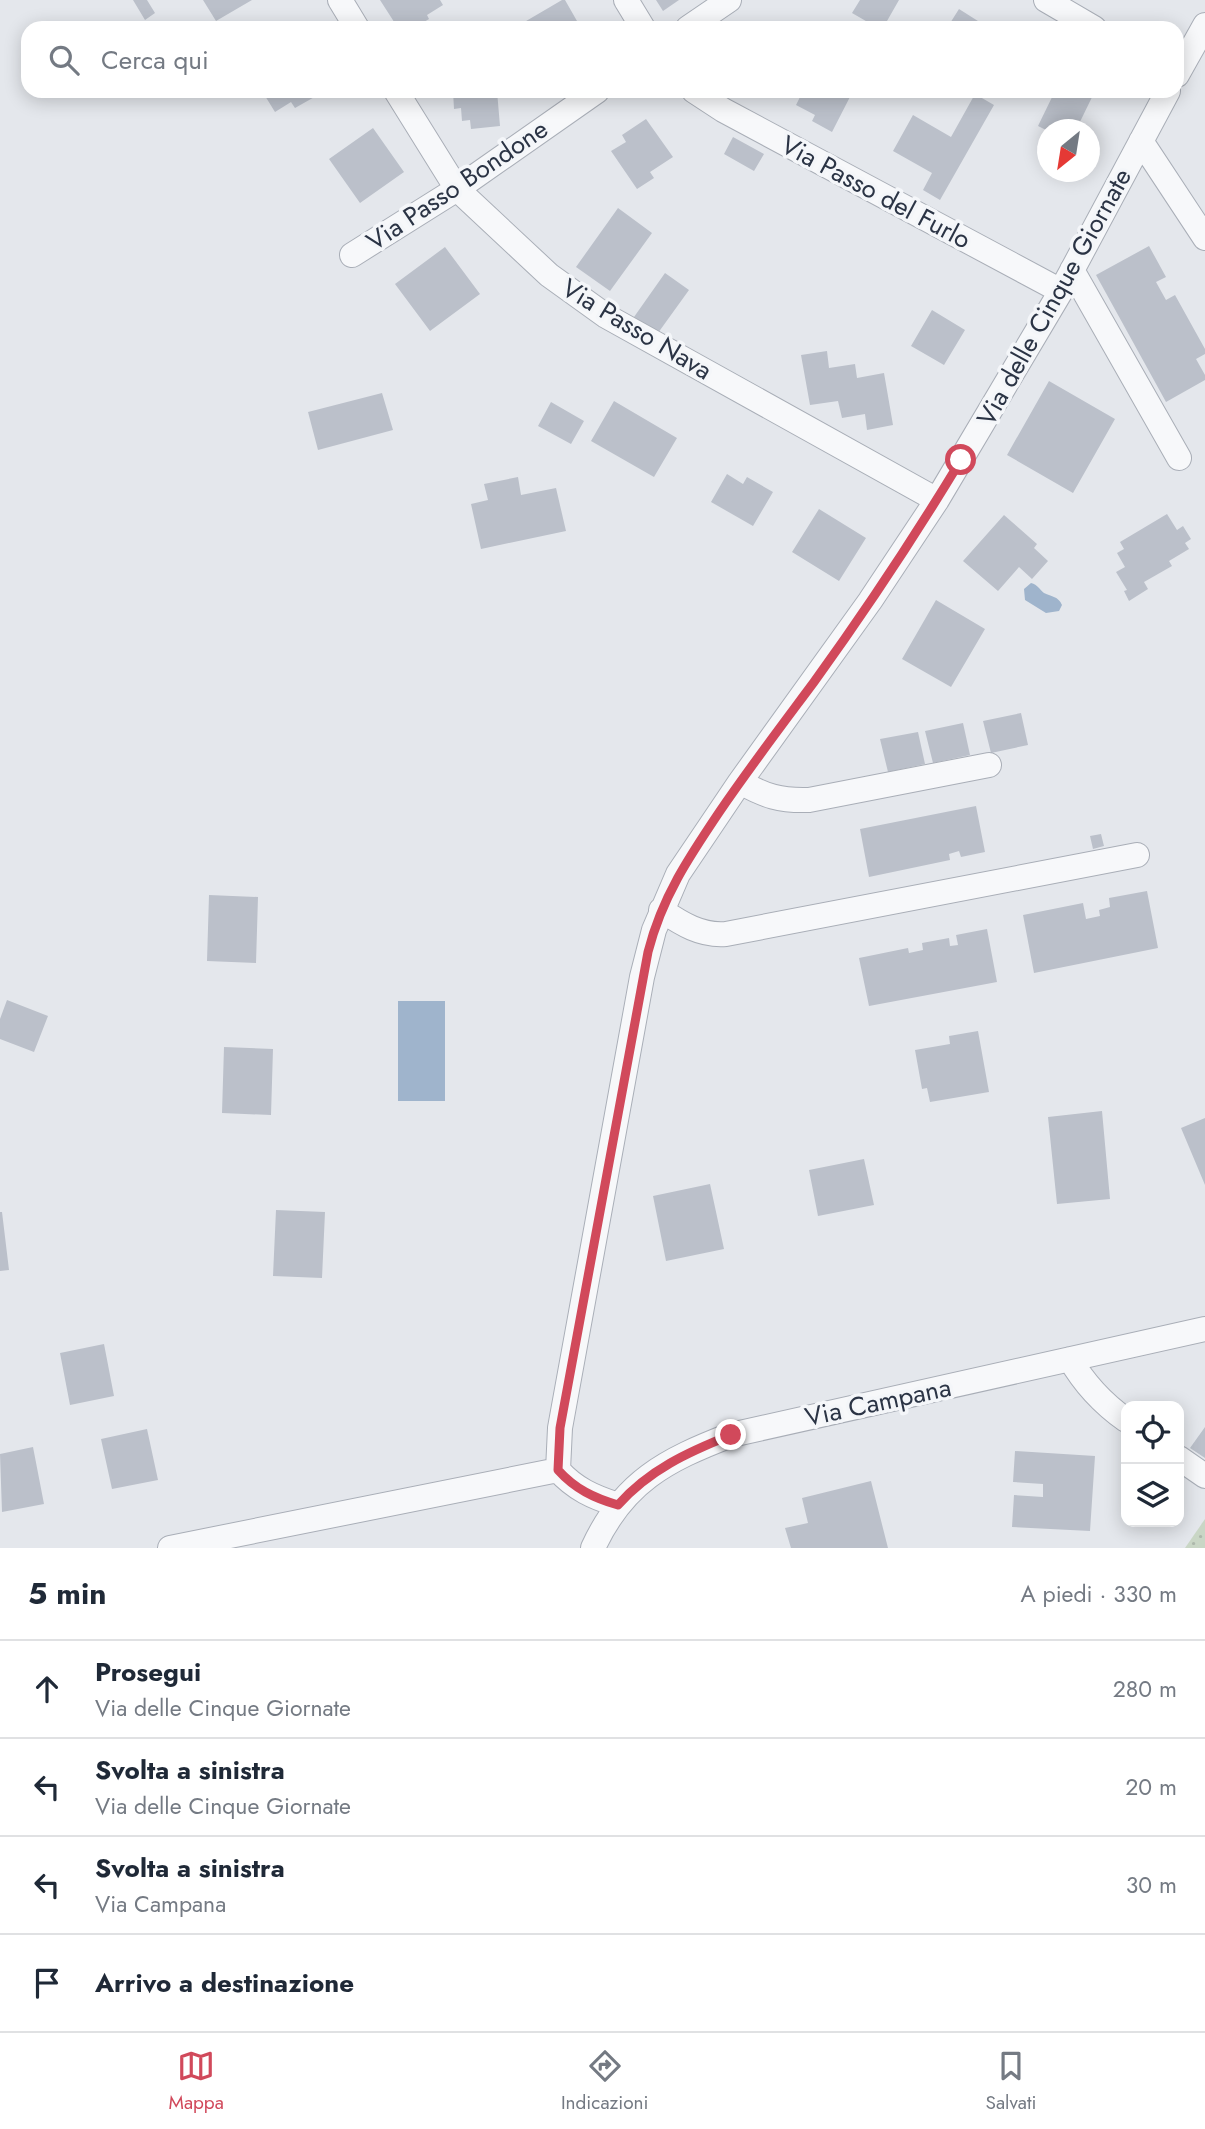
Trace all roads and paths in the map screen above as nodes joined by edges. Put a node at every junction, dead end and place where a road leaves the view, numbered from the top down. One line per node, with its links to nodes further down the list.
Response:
1 (340, 0): 5 (street)
2 (626, 0): 6 (street)
3 (729, 0): 7 (street)
4 (1046, 0): 8 (street)
5 (353, 21)
6 (639, 21)
7 (698, 21)
8 (1082, 21)
9 (1205, 25): 10 (street)
10 (1184, 62)
11 (400, 98): 16 (street, Via Passo Nava)
12 (587, 98): 16 (street, Via Passo Bondone)
13 (705, 98): 19 (street, Via Passo del Furlo)
14 (1164, 98): 15 (street, Via delle Cinque Giornate)
15 (1141, 141): 17 (street); 19 (street, Via delle Cinque Giornate)
16 (457, 189): 18 (street, Via Passo Bondone); 21 (street, Via Passo Nava)
17 (1205, 238)
18 (352, 256)
19 (1067, 281): 20 (street); 21 (street, Via delle Cinque Giornate)
20 (1179, 458)
21 (937, 500): 23 (street, Via delle Cinque Giornate)
22 (989, 765): 23 (street)
23 (740, 782): 25 (street, Via delle Cinque Giornate)
24 (1137, 855): 25 (street)
25 (661, 910): 30 (street, Via delle Cinque Giornate)
26 (1205, 1329): 27 (street, Via Campana)
27 (1070, 1359): 28 (street); 32 (street, Via Campana)
28 (1121, 1417)
29 (1184, 1461): 31 (street)
30 (558, 1470): 32 (street); 33 (street)
31 (1205, 1476)
32 (618, 1505): 34 (street, Via Campana)
33 (170, 1548)
34 (593, 1548)

